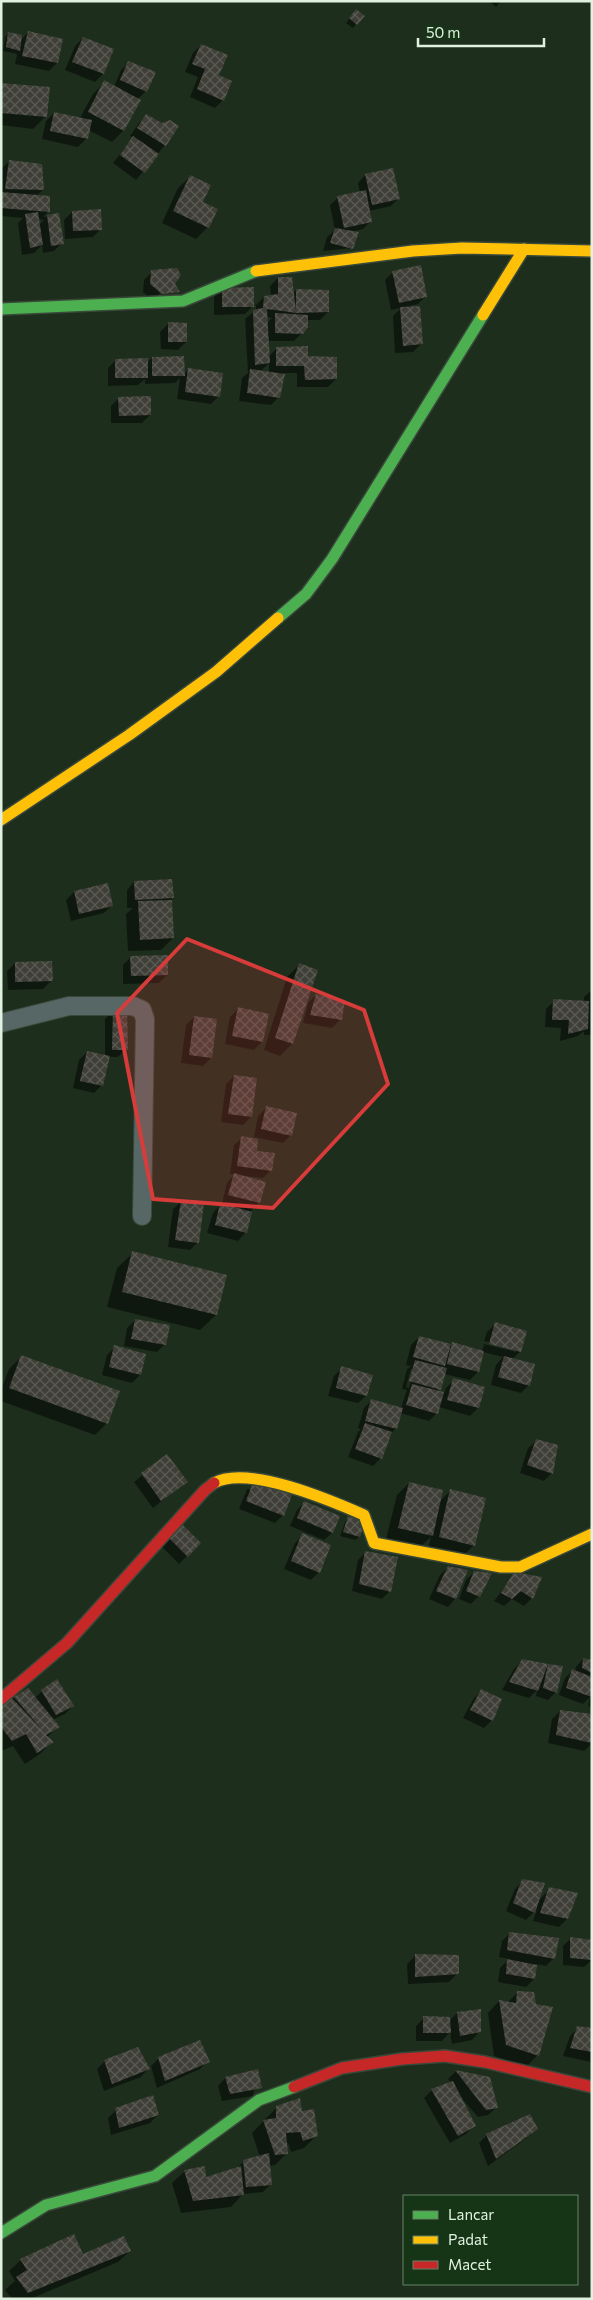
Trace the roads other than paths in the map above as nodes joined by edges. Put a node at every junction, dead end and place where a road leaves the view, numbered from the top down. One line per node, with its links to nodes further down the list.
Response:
1 (524, 249): 2 (street); 3 (street); 4 (street)
2 (592, 251)
3 (1, 309)
4 (1, 820)
5 (1, 1023): 6 (street)
6 (142, 1216)
7 (592, 1534): 8 (street)
8 (1, 1699)
9 (592, 2087): 10 (street)
10 (1, 2233)

